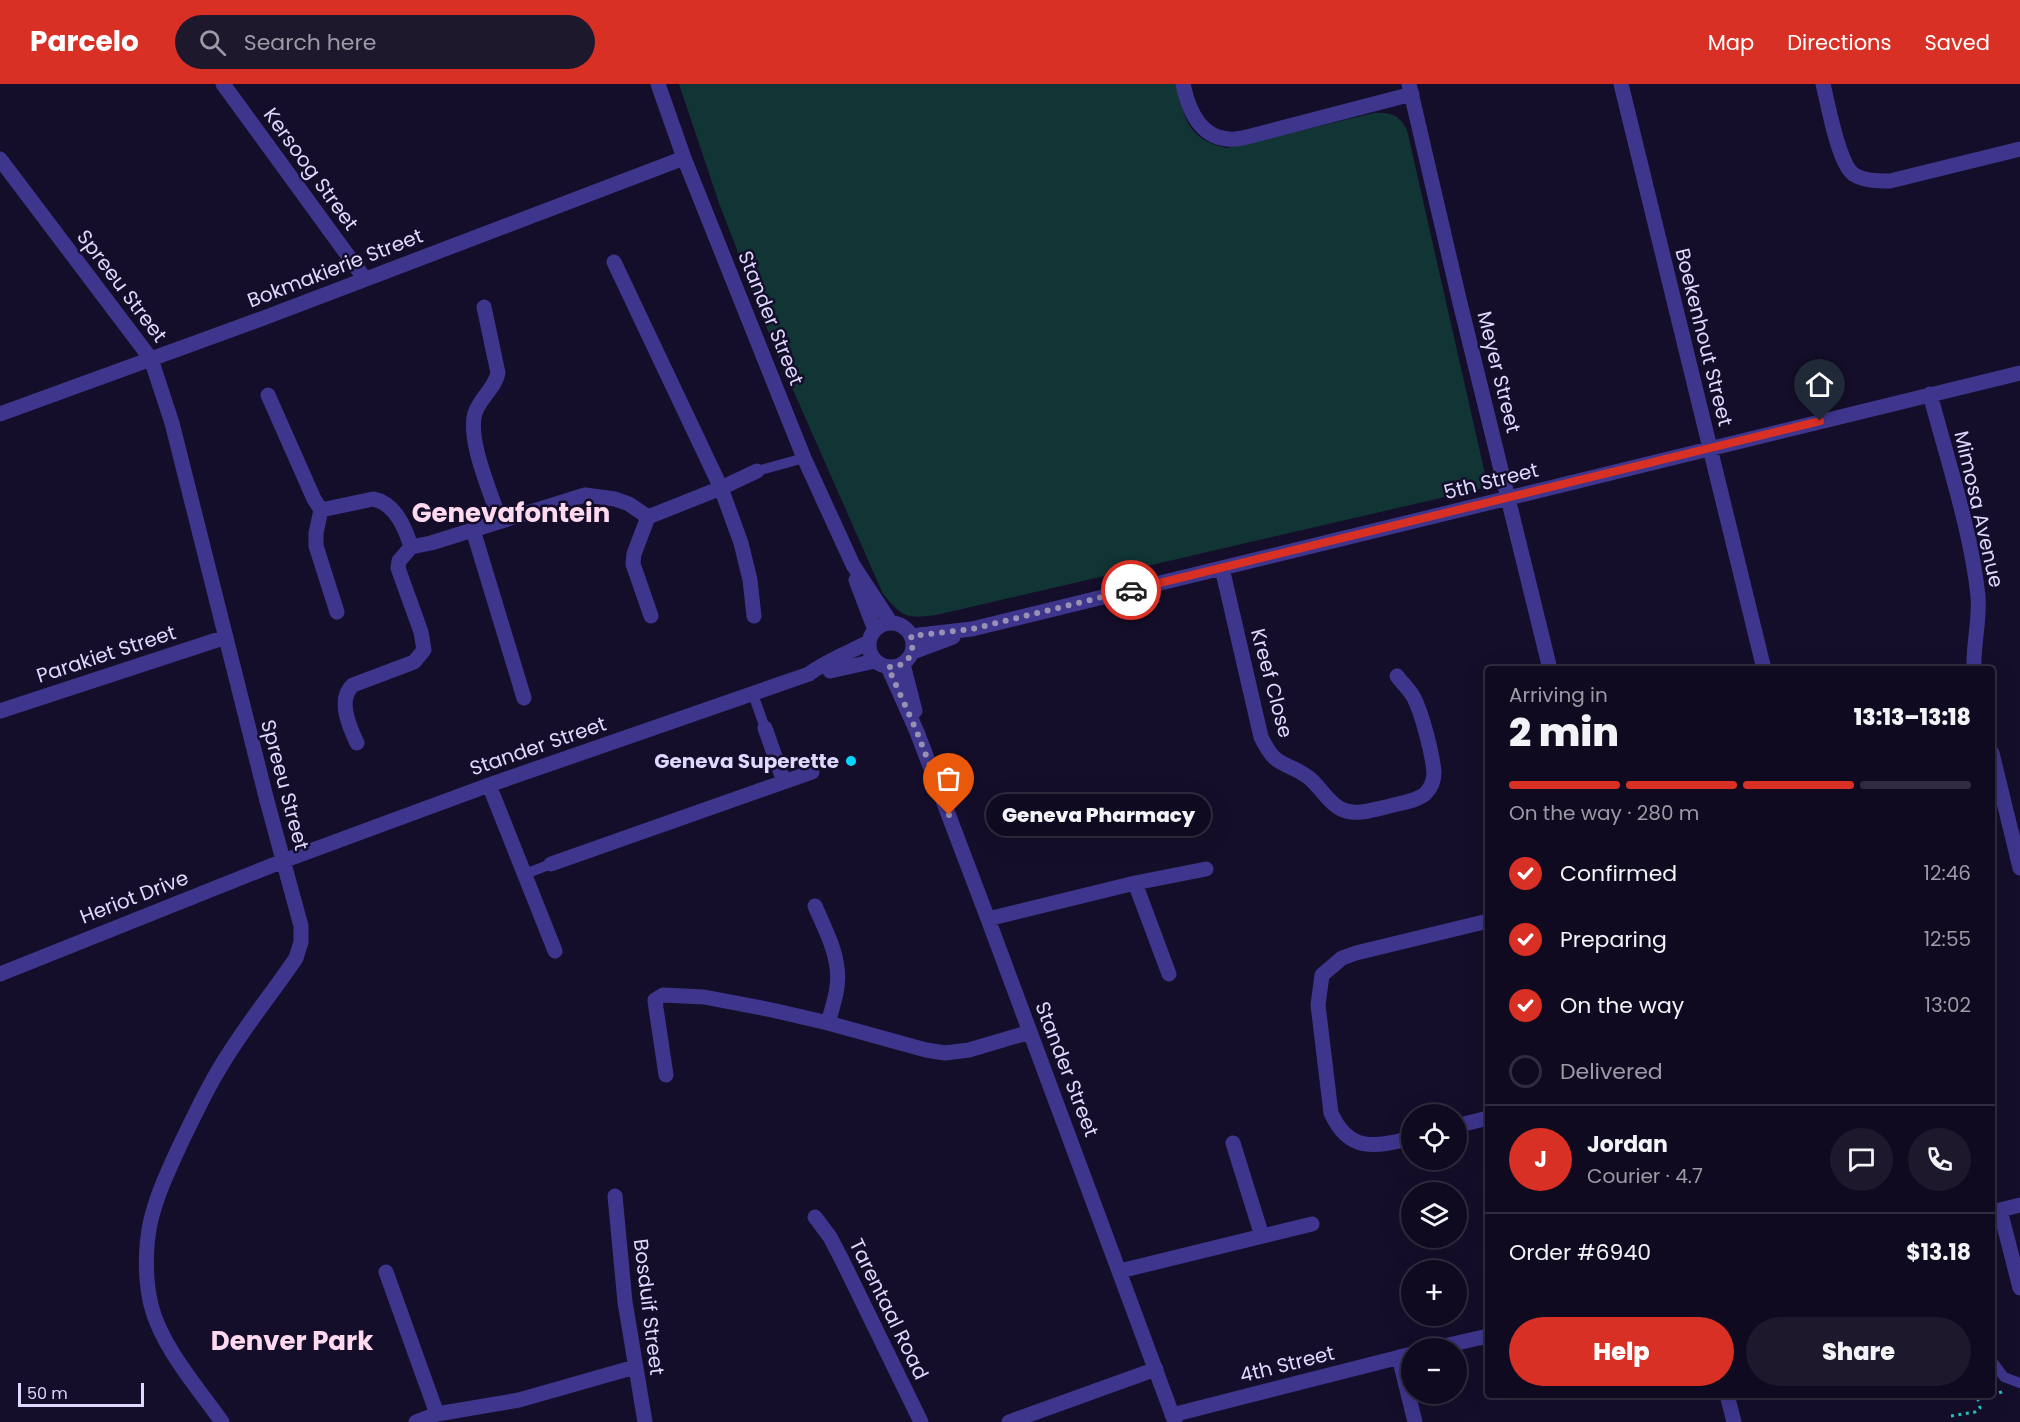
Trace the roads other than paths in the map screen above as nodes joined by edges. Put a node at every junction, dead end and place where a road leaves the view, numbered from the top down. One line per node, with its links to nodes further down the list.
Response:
1 (223, 84): 11 (street, Kersoog Street)
2 (658, 84): 8 (street, Stander Street)
3 (1182, 84): 6 (street)
4 (1621, 84): 18 (street, Boekenhout Street)
5 (1823, 84): 7 (street)
6 (1410, 89): 22 (street, Meyer Street)
7 (2020, 149)
8 (684, 158): 11 (street, Bokmakierie Street); 19 (street, Stander Street)
9 (0, 159): 13 (street, Spreeu Street)
10 (614, 262): 21 (street)
11 (365, 279): 13 (street, Bokmakierie Street)
12 (484, 307): 25 (street)
13 (151, 360): 17 (street, Bokmakierie Street); 37 (street, Spreeu Street)
14 (2020, 373): 15 (street, 5th Street)
15 (1930, 394): 18 (street, 5th Street); 42 (street, Mimosa Avenue)
16 (268, 395): 23 (street)
17 (0, 414)
18 (1709, 448): 22 (street, 5th Street); 41 (street, Boekenhout Street)
19 (804, 458): 20 (lane); 28 (street, Stander Street)
20 (757, 471): 21 (street)
21 (721, 488): 24 (street); 32 (street)
22 (1509, 498): 29 (street, 5th Street); 40 (street, Meyer Street)
23 (321, 510): 27 (street); 30 (street)
24 (648, 517): 25 (street); 31 (street)
25 (500, 520): 26 (street)
26 (473, 530): 27 (street); 46 (street)
27 (411, 547): 49 (street)
28 (853, 565): 33 (street, Stander Street); 35 (street, Stander Street)
29 (1222, 568): 34 (street, 5th Street); 44 (street, Kreef Close)
30 (337, 612)
31 (651, 616)
32 (754, 616)
33 (891, 623): 35 (street); 36 (street)
34 (972, 629): 36 (street, 5th Street); 38 (street, 5th Street)
35 (872, 636): 39 (street); 43 (street, Stander Street)
36 (911, 636): 38 (street)
37 (226, 637): 47 (street, Parakiet Street); 54 (street, Spreeu Street)
38 (913, 652): 39 (street)
39 (889, 664): 43 (street, Stander Street); 61 (street, Stander Street)
40 (1549, 666)
41 (1763, 666)
42 (1974, 666)
43 (809, 674): 45 (street, Stander Street)
44 (1397, 676)
45 (753, 694): 48 (lane); 53 (street, Stander Street)
46 (524, 698)
47 (0, 711)
48 (765, 728): 52 (street)
49 (357, 743)
50 (1995, 765): 56 (street)
51 (812, 772): 52 (street)
52 (784, 782): 55 (street)
53 (489, 785): 54 (street, Stander Street); 58 (street)
54 (283, 861): 64 (street, Heriot Drive); 93 (street, Spreeu Street)
55 (551, 864): 58 (lane)
56 (2020, 868)
57 (1206, 869): 59 (street)
58 (525, 874): 63 (street)
59 (1136, 883): 61 (street); 65 (street)
60 (814, 906): 66 (street)
61 (988, 919): 67 (street, Stander Street)
62 (1485, 922): 71 (street)
63 (555, 951)
64 (0, 974)
65 (1168, 974)
66 (828, 1023): 67 (street); 68 (street)
67 (1030, 1032): 79 (street, Stander Street)
68 (666, 1076)
69 (1485, 1119): 70 (street)
70 (1467, 1123)
71 (1401, 1141)
72 (1233, 1143): 78 (street)
73 (615, 1196): 86 (street, Bosduif Street)
74 (2020, 1205): 75 (street)
75 (1996, 1211): 81 (street)
76 (814, 1217): 96 (street, Tarentaal Road)
77 (1312, 1224): 78 (street)
78 (1262, 1236): 79 (street)
79 (1120, 1271): 87 (street, Stander Street)
80 (386, 1272): 91 (street)
81 (2020, 1288)
82 (1485, 1337): 83 (street)
83 (1467, 1341)
84 (1401, 1357): 92 (street, 4th Street)
85 (1995, 1365): 88 (lane)
86 (635, 1367): 91 (street); 95 (street, Bosduif Street)
87 (1156, 1370): 92 (street, Stander Street); 97 (street)
88 (2020, 1383)
89 (1728, 1398): 99 (street)
90 (1412, 1404): 98 (street)
91 (437, 1414): 94 (street)
92 (1173, 1419)
93 (222, 1422)
94 (416, 1422)
95 (645, 1422)
96 (921, 1422)
97 (1009, 1422)
98 (1415, 1422)
99 (1734, 1422)

